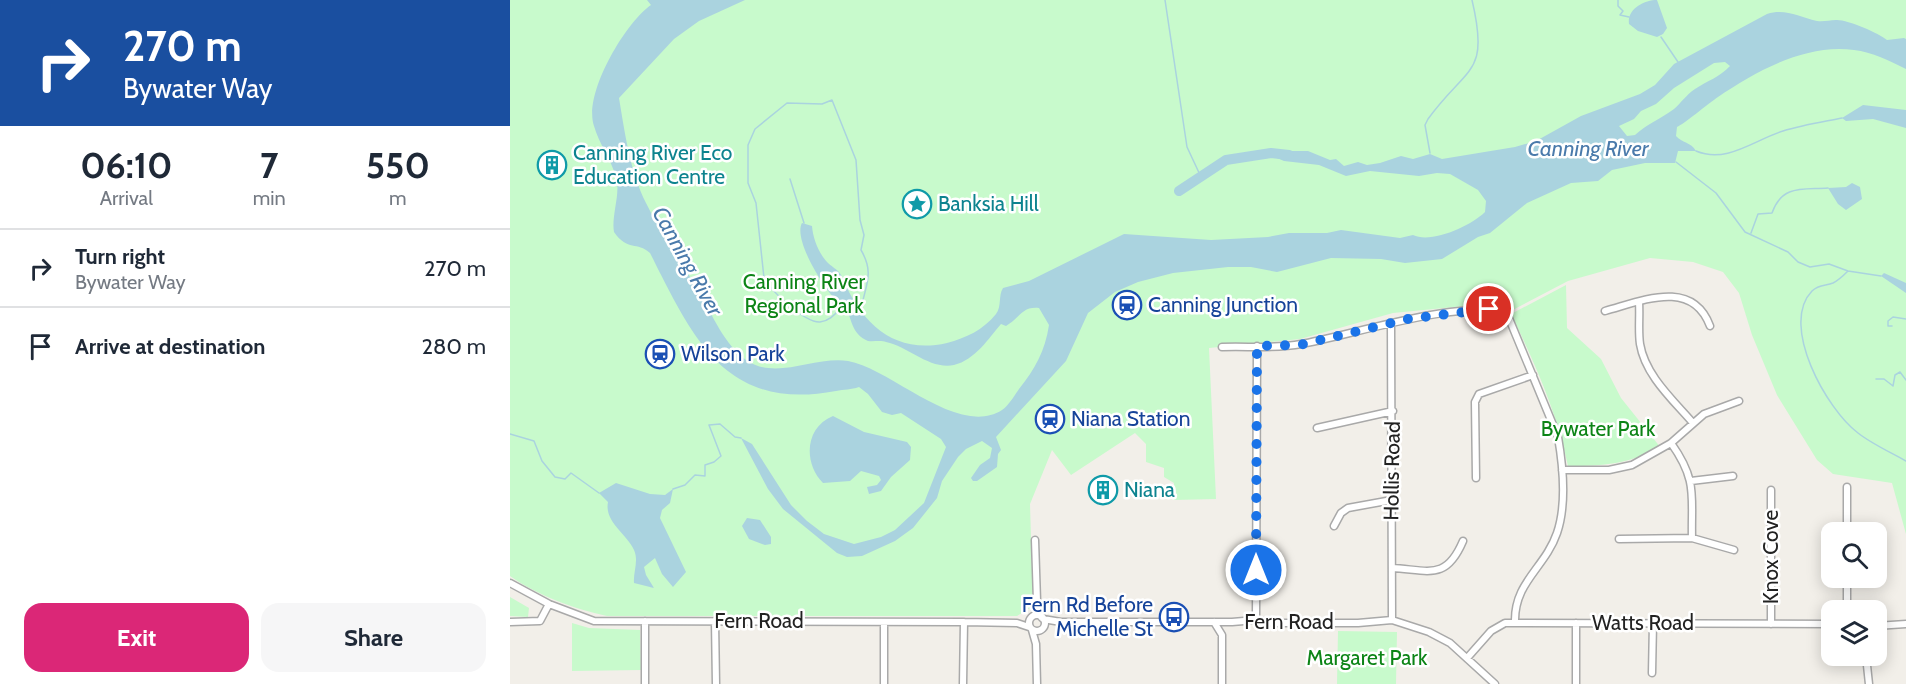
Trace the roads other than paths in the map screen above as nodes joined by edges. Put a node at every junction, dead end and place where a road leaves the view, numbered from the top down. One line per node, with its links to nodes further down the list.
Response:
1 (1639, 302): 2 (street); 4 (street); 10 (street)
2 (1605, 311)
3 (1390, 322): 5 (street); 7 (street); 9 (street, Hollis Road)
4 (1710, 326)
5 (1257, 346): 6 (street); 31 (street)
6 (1222, 347)
7 (1533, 375): 13 (street); 15 (street)
8 (1739, 400): 10 (street)
9 (1393, 411): 11 (street); 19 (street, Hollis Road)
10 (1692, 423): 12 (street)
11 (1317, 428)
12 (1671, 443): 13 (street); 16 (street)
13 (1562, 470): 40 (street)
14 (1732, 476): 16 (street)
15 (1476, 478)
16 (1690, 481): 22 (street)
17 (1847, 487): 20 (street)
18 (1771, 490): 44 (street, Knox Cove)
19 (1392, 500): 21 (street); 27 (street, Hollis Road)
20 (1847, 522)
21 (1334, 526)
22 (1692, 538): 23 (street); 26 (street)
23 (1619, 539)
24 (1035, 540): 30 (street)
25 (1463, 541): 27 (street)
26 (1734, 550)
27 (1392, 568): 32 (street, Hollis Road)
28 (510, 583): 29 (street, Fern Road)
29 (549, 604): 33 (street, Fern Road); 35 (street)
30 (1037, 618): 38 (street, Fern Road); 41 (street, Fern Road); 48 (street); 49 (street)
31 (1256, 620): 32 (street, Fern Road); 39 (street, Fern Road)
32 (1392, 620): 51 (street, Fern Road)
33 (645, 621): 34 (street, Fern Road); 54 (street)
34 (715, 621): 36 (street, Fern Road); 55 (street)
35 (510, 622)
36 (884, 622): 37 (street, Fern Road); 56 (street)
37 (964, 622): 41 (street, Fern Road); 57 (street)
38 (1061, 622): 39 (street, Fern Road); 49 (street, Fern Road)
39 (1214, 622): 59 (street)
40 (1515, 622): 42 (street, Watts Road); 51 (street, Watts Road)
41 (1017, 623): 48 (street, Fern Road)
42 (1576, 623): 43 (street, Watts Road); 61 (street)
43 (1653, 623): 44 (street, Watts Road); 53 (street)
44 (1771, 624): 45 (street, Watts Road)
45 (1821, 624)
46 (1906, 624): 47 (street)
47 (1887, 625)
48 (1031, 628): 49 (street, Fern Road); 50 (street)
49 (1042, 628): 50 (street)
50 (1036, 644): 58 (street)
51 (1468, 657): 60 (street, Fern Road)
52 (1867, 666): 62 (street)
53 (1652, 673)
54 (645, 684)
55 (716, 684)
56 (884, 684)
57 (963, 684)
58 (1036, 684)
59 (1222, 684)
60 (1495, 684)
61 (1576, 684)
62 (1869, 684)

